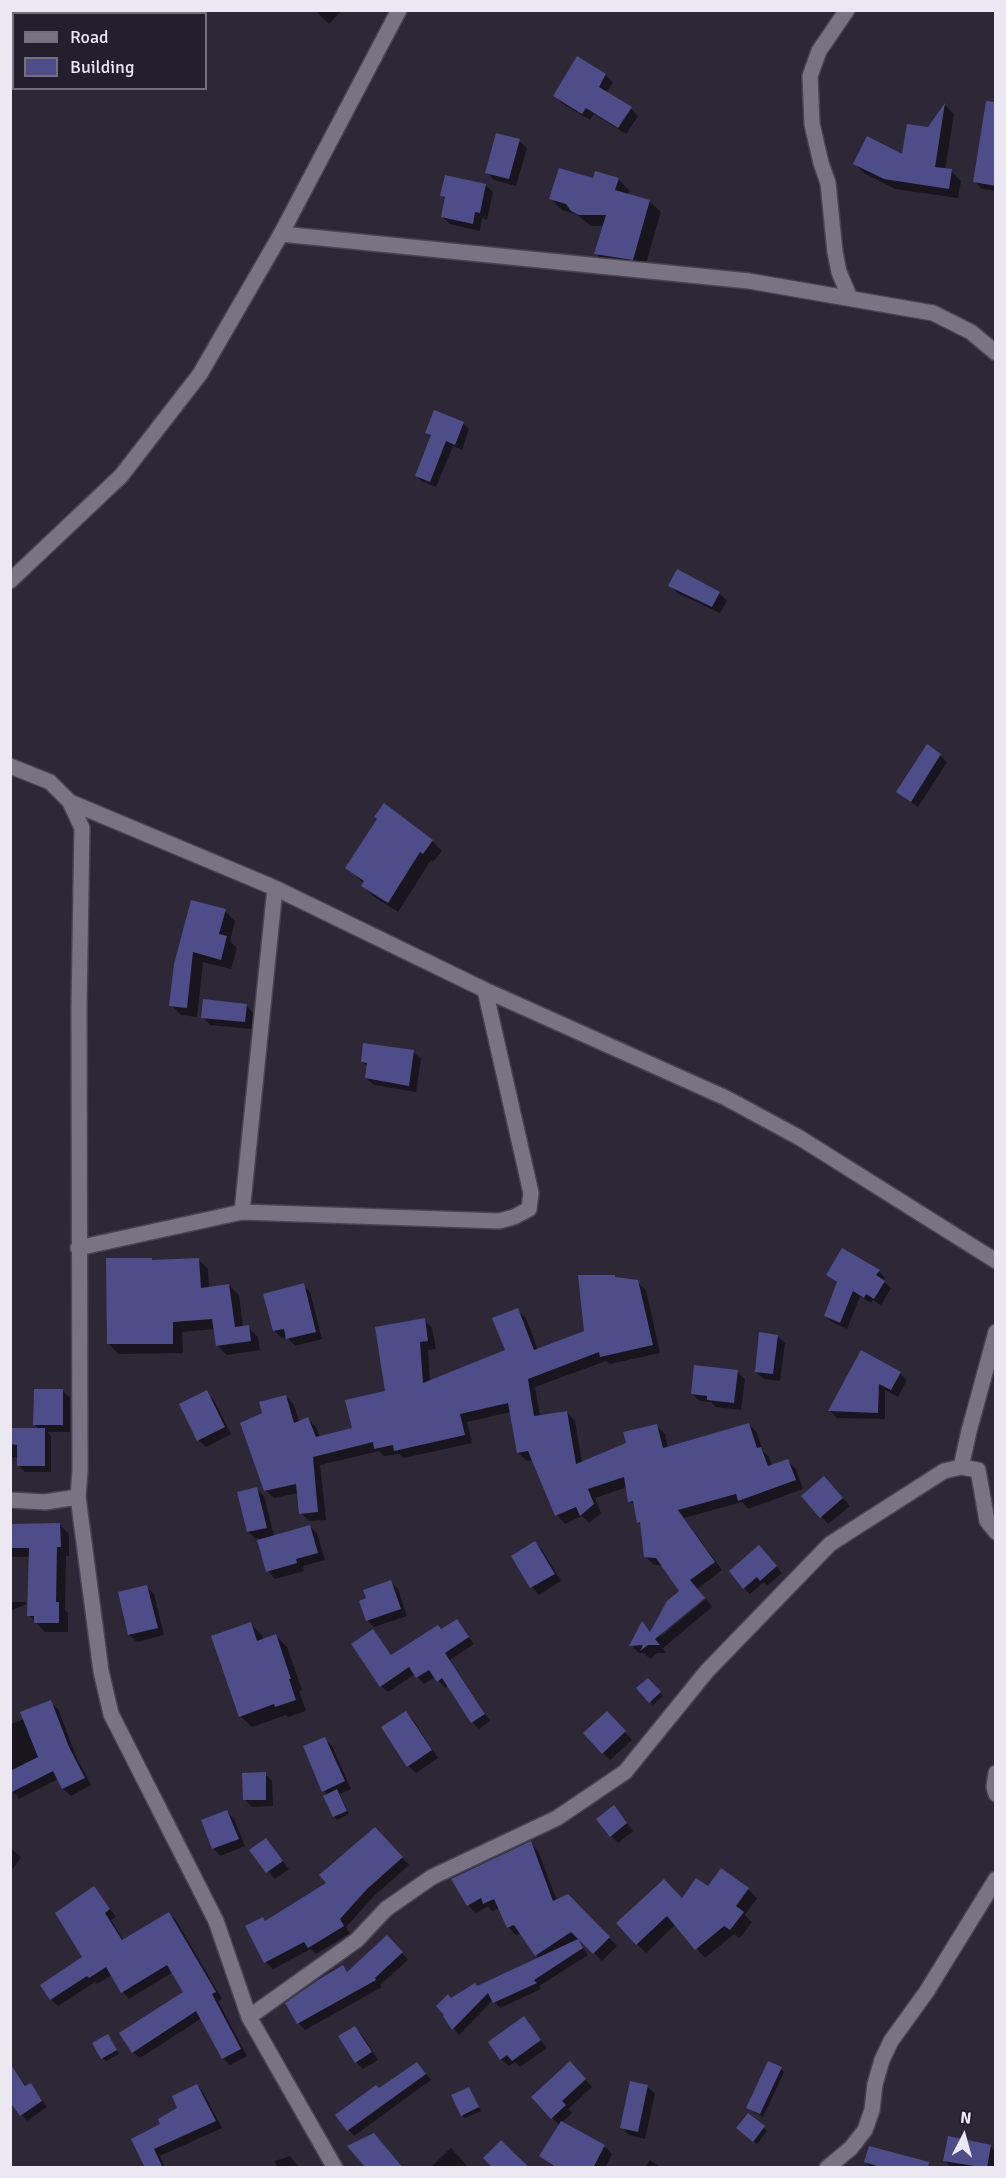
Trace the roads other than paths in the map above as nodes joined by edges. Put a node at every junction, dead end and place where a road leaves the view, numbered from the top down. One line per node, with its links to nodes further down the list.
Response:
1 (399, 10): 3 (street)
2 (847, 10): 4 (street)
3 (281, 234): 4 (street); 6 (street)
4 (850, 298): 5 (street)
5 (996, 353)
6 (10, 581)
7 (10, 766): 8 (street)
8 (70, 802): 9 (street); 12 (street)
9 (274, 888): 10 (street); 11 (street)
10 (485, 990): 11 (street); 13 (street)
11 (242, 1212): 12 (street)
12 (78, 1248): 16 (street)
13 (996, 1261)
14 (996, 1332): 15 (street)
15 (961, 1467): 18 (street); 22 (street)
16 (78, 1497): 17 (street); 22 (street)
17 (10, 1500)
18 (996, 1532)
19 (996, 1773): 20 (street)
20 (996, 1794)
21 (996, 1879): 24 (street)
22 (249, 2017): 23 (street)
23 (335, 2168)
24 (827, 2168)

